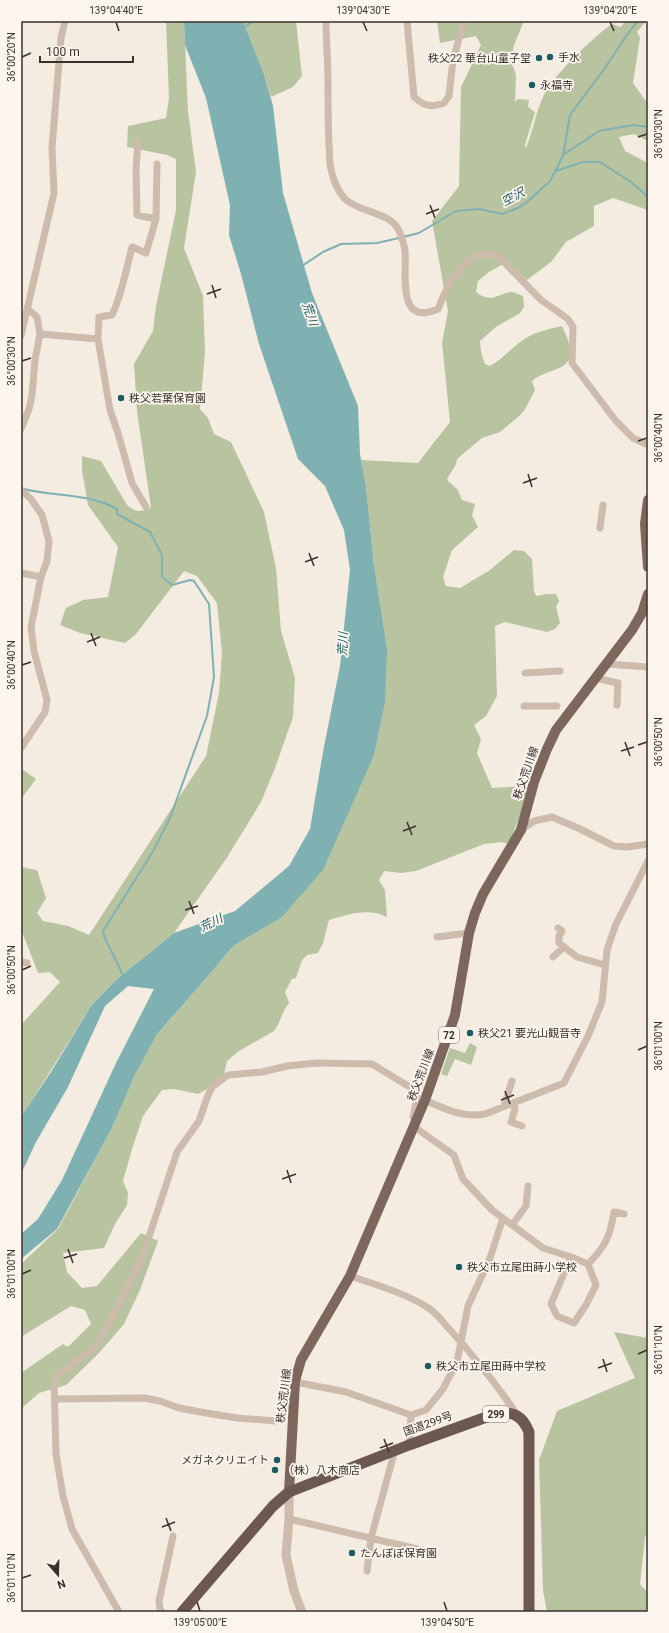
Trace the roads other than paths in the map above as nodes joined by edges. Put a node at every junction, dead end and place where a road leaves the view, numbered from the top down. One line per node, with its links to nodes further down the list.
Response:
1 (65, 21): 8 (street)
2 (326, 21): 13 (street)
3 (407, 21): 4 (street)
4 (464, 21)
5 (138, 141): 7 (street)
6 (157, 164): 7 (street)
7 (156, 219): 11 (street)
8 (26, 306): 9 (street); 10 (street)
9 (40, 334): 11 (street); 12 (street)
10 (21, 336)
11 (98, 339): 17 (street)
12 (21, 429)
13 (648, 445)
14 (21, 490): 21 (street)
15 (648, 500): 19 (main road)
16 (603, 505): 18 (street)
17 (146, 507)
18 (600, 528)
19 (648, 566)
20 (21, 573): 21 (street)
21 (41, 577): 31 (street)
22 (648, 594): 23 (main road, 秩父荒川線 / 72)
23 (607, 664): 24 (street); 27 (main road, 秩父荒川線 / 72)
24 (648, 667)
25 (560, 671): 26 (street)
26 (524, 673)
27 (595, 678): 28 (street); 32 (main road, 秩父荒川線 / 72)
28 (617, 705)
29 (524, 706): 30 (street)
30 (557, 706)
31 (21, 748)
32 (521, 830): 33 (street); 36 (main road, 秩父荒川線 / 72)
33 (648, 844)
34 (648, 861): 40 (street)
35 (558, 928): 38 (street)
36 (469, 933): 37 (street); 42 (main road, 秩父荒川線 / 72)
37 (437, 936)
38 (564, 947): 39 (street); 40 (street)
39 (553, 957)
40 (605, 965): 43 (street)
41 (512, 1081): 44 (street)
42 (425, 1100): 44 (street); 45 (main road, 秩父荒川線 / 72)
43 (514, 1103): 44 (street); 46 (street)
44 (504, 1106)
45 (415, 1122): 49 (street); 53 (main road, 秩父荒川線 / 72); 56 (street)
46 (522, 1126)
47 (528, 1186): 50 (street)
48 (624, 1214): 52 (street)
49 (503, 1218): 50 (street); 54 (street)
50 (512, 1225): 51 (street)
51 (571, 1257): 52 (street); 52 (street)
52 (588, 1264)
53 (350, 1276): 54 (street); 55 (main road, 秩父荒川線 / 72)
54 (461, 1342): 57 (street); 58 (street)
55 (295, 1381): 56 (street); 58 (street); 61 (main road, 秩父荒川線 / 72)
56 (55, 1399): 67 (street)
57 (513, 1414): 59 (highway, 国道299号 / 299); 71 (highway, 299)
58 (411, 1415): 59 (street)
59 (409, 1445): 60 (highway, 国道299号 / 299)
60 (395, 1450): 61 (highway, 国道299号 / 299); 64 (street)
61 (289, 1492): 62 (street); 69 (highway, 国道299号 / 299)
62 (289, 1519): 64 (street); 70 (street)
63 (173, 1536): 68 (street)
64 (371, 1538): 65 (street); 66 (street)
65 (430, 1552)
66 (367, 1571)
67 (119, 1612)
68 (162, 1612)
69 (182, 1612)
70 (302, 1612)
71 (530, 1612)

